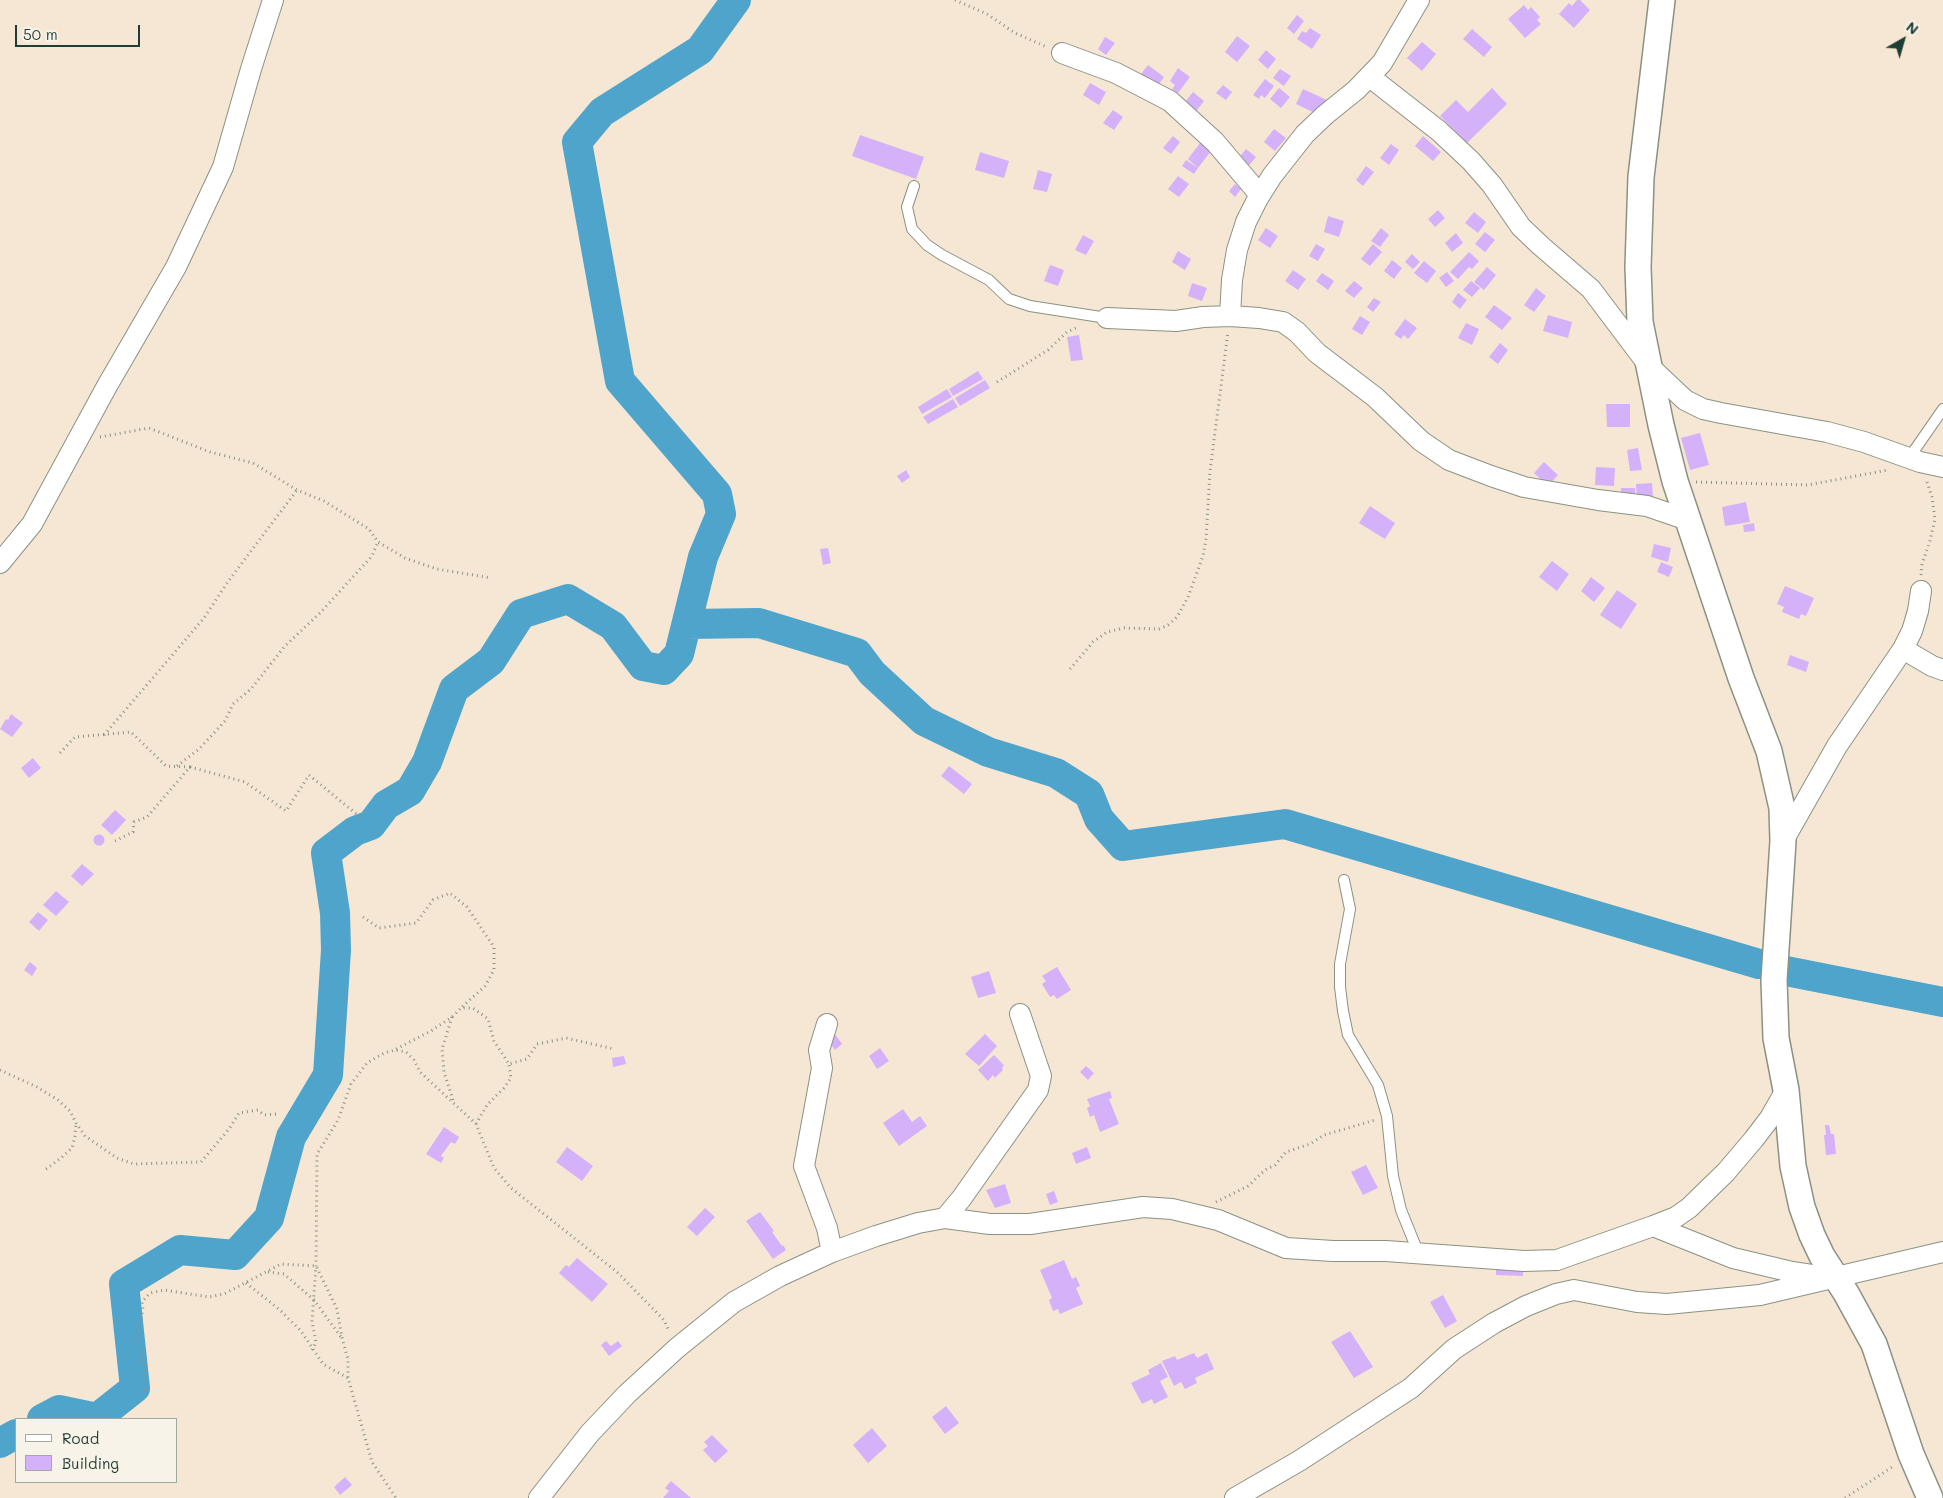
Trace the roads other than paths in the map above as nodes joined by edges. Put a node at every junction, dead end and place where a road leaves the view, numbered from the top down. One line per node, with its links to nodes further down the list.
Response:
1 (274, 0): 15 (street)
2 (1419, 0): 5 (street)
3 (1662, 0): 10 (street)
4 (1062, 53): 7 (street)
5 (1370, 77): 7 (street); 10 (street)
6 (914, 186): 9 (lane)
7 (1260, 195): 8 (street)
8 (1230, 316): 9 (street); 14 (street)
9 (1107, 318)
10 (1648, 366): 12 (street); 14 (street)
11 (1943, 409): 12 (lane)
12 (1914, 460): 13 (street)
13 (1943, 467)
14 (1688, 520): 19 (street)
15 (0, 563)
16 (1921, 591): 17 (street)
17 (1903, 650): 18 (street); 19 (street)
18 (1943, 670)
19 (1783, 841): 23 (street)
20 (1344, 880): 27 (lane)
21 (1020, 1014): 24 (street)
22 (827, 1024): 26 (street)
23 (1786, 1090): 25 (street); 30 (street)
24 (945, 1218): 26 (street); 27 (street)
25 (1653, 1226): 29 (street); 30 (street)
26 (832, 1252): 32 (street)
27 (1418, 1252): 29 (street)
28 (1943, 1252): 30 (street)
29 (1558, 1260): 31 (street)
30 (1837, 1278): 31 (street); 34 (street)
31 (1574, 1290): 33 (street)
32 (539, 1498)
33 (1235, 1498)
34 (1930, 1498)

